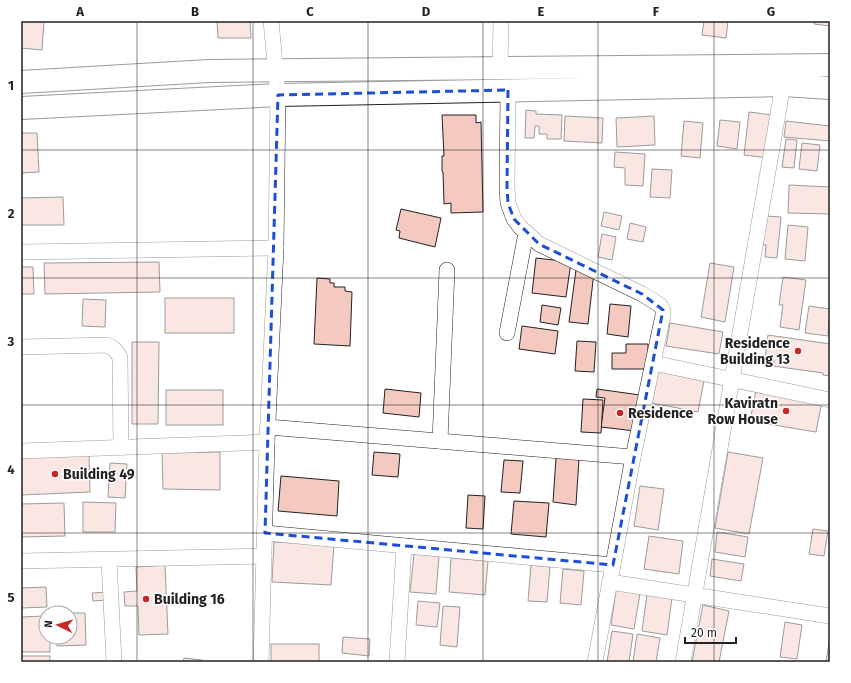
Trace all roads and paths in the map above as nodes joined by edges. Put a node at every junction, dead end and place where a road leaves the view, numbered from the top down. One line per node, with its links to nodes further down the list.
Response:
1 (271, 21): 5 (street)
2 (502, 21): 4 (street)
3 (830, 65): 4 (main road)
4 (500, 68): 5 (main road)
5 (276, 70): 6 (main road); 10 (street)
6 (21, 82)
7 (783, 85): 8 (main road); 9 (main road); 19 (street)
8 (830, 88)
9 (508, 90): 10 (main road); 12 (street)
10 (278, 95): 11 (main road); 13 (street)
11 (21, 108)
12 (526, 233): 16 (street); 18 (street)
13 (276, 248): 14 (street); 21 (street)
14 (21, 252)
15 (447, 270): 22 (street)
16 (507, 333)
17 (21, 347): 23 (street)
18 (653, 362): 19 (street); 25 (street)
19 (732, 378): 20 (street); 33 (street)
20 (830, 400)
21 (268, 434): 22 (street); 23 (street); 26 (street)
22 (440, 441): 25 (street)
23 (121, 447): 24 (street)
24 (21, 451)
25 (633, 457): 31 (street)
26 (265, 533): 27 (street); 28 (street)
27 (404, 546): 31 (street); 37 (street)
28 (264, 556): 29 (street); 36 (street)
29 (109, 559): 30 (street); 35 (street)
30 (21, 561)
31 (613, 565): 32 (street)
32 (610, 582): 33 (street); 38 (street)
33 (695, 595): 34 (street); 39 (street)
34 (830, 616)
35 (114, 662)
36 (261, 662)
37 (396, 662)
38 (595, 662)
39 (683, 662)

